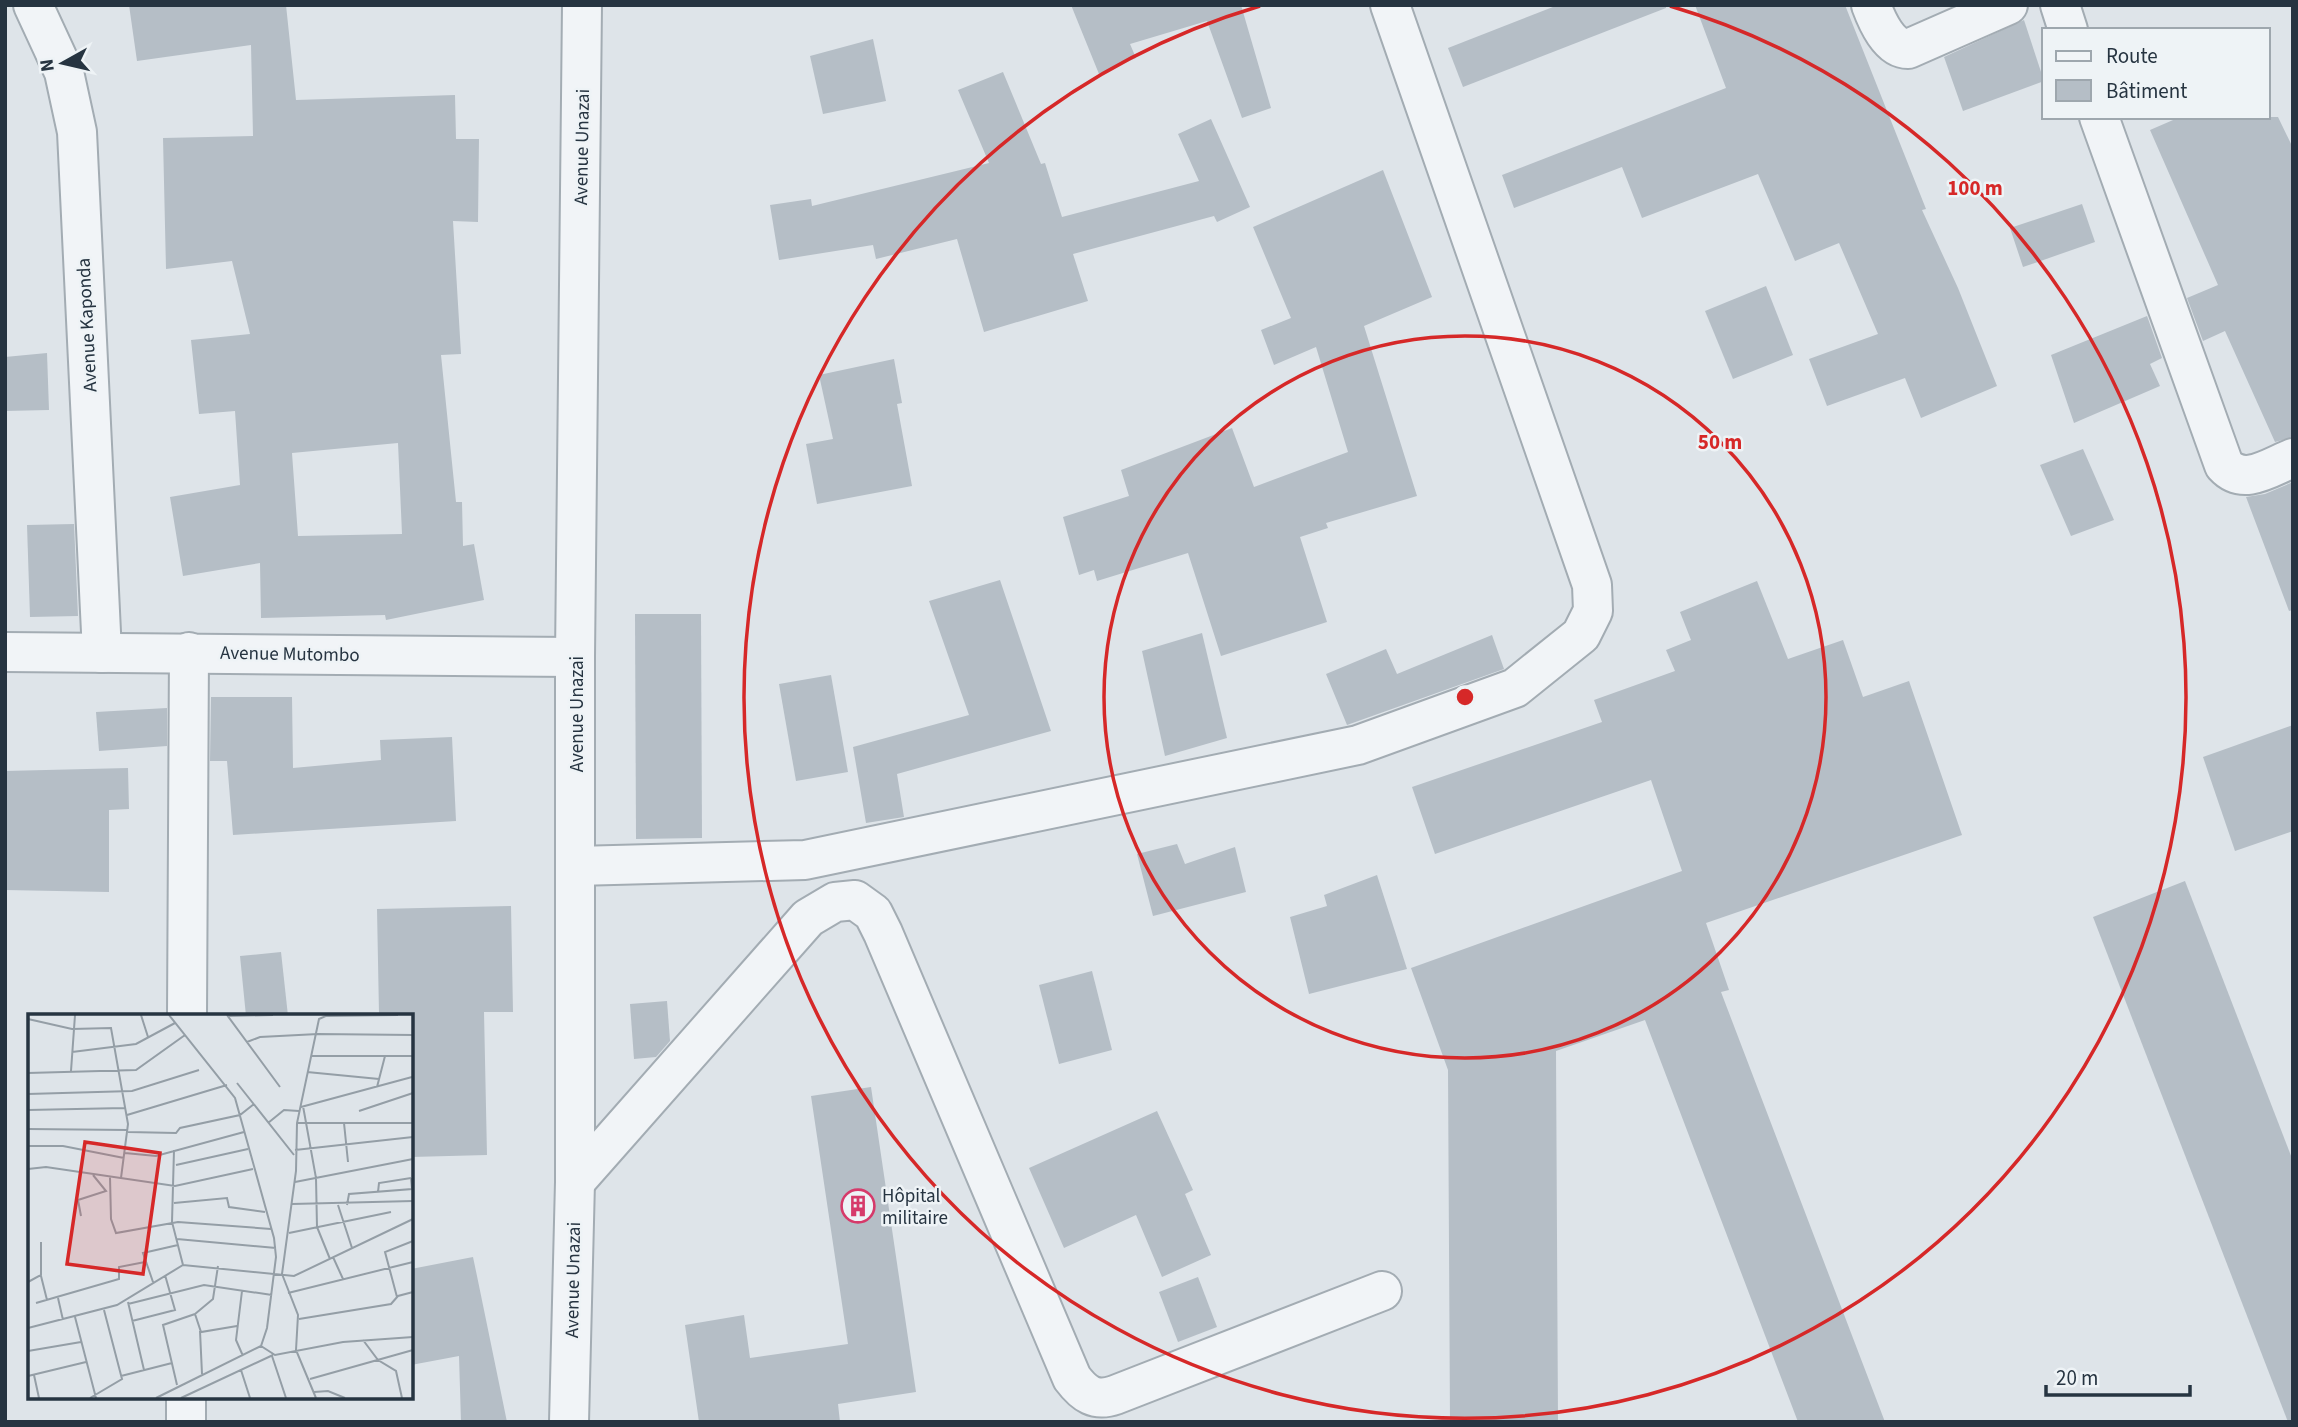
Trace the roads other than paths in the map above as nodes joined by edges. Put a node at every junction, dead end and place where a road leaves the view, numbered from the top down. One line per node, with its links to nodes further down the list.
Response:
1 (33, 5): 12 (street, Avenue Kaponda)
2 (583, 5): 13 (street, Avenue Unazai)
3 (1390, 5): 14 (street)
4 (1871, 5): 5 (street)
5 (2008, 5)
6 (2060, 5): 7 (street)
7 (2067, 28)
8 (2100, 119): 9 (street)
9 (2293, 458)
10 (5, 652): 12 (street, Avenue Mutombo)
11 (189, 652): 12 (street, Avenue Mutombo); 13 (street, Avenue Mutombo); 15 (street)
12 (102, 653)
13 (575, 657): 14 (street, Avenue Unazai)
14 (576, 866): 16 (street, Avenue Unazai)
15 (187, 1014)
16 (575, 1182): 17 (street); 20 (street, Avenue Unazai)
17 (1382, 1291)
18 (186, 1399): 19 (street)
19 (186, 1422)
20 (569, 1422)

